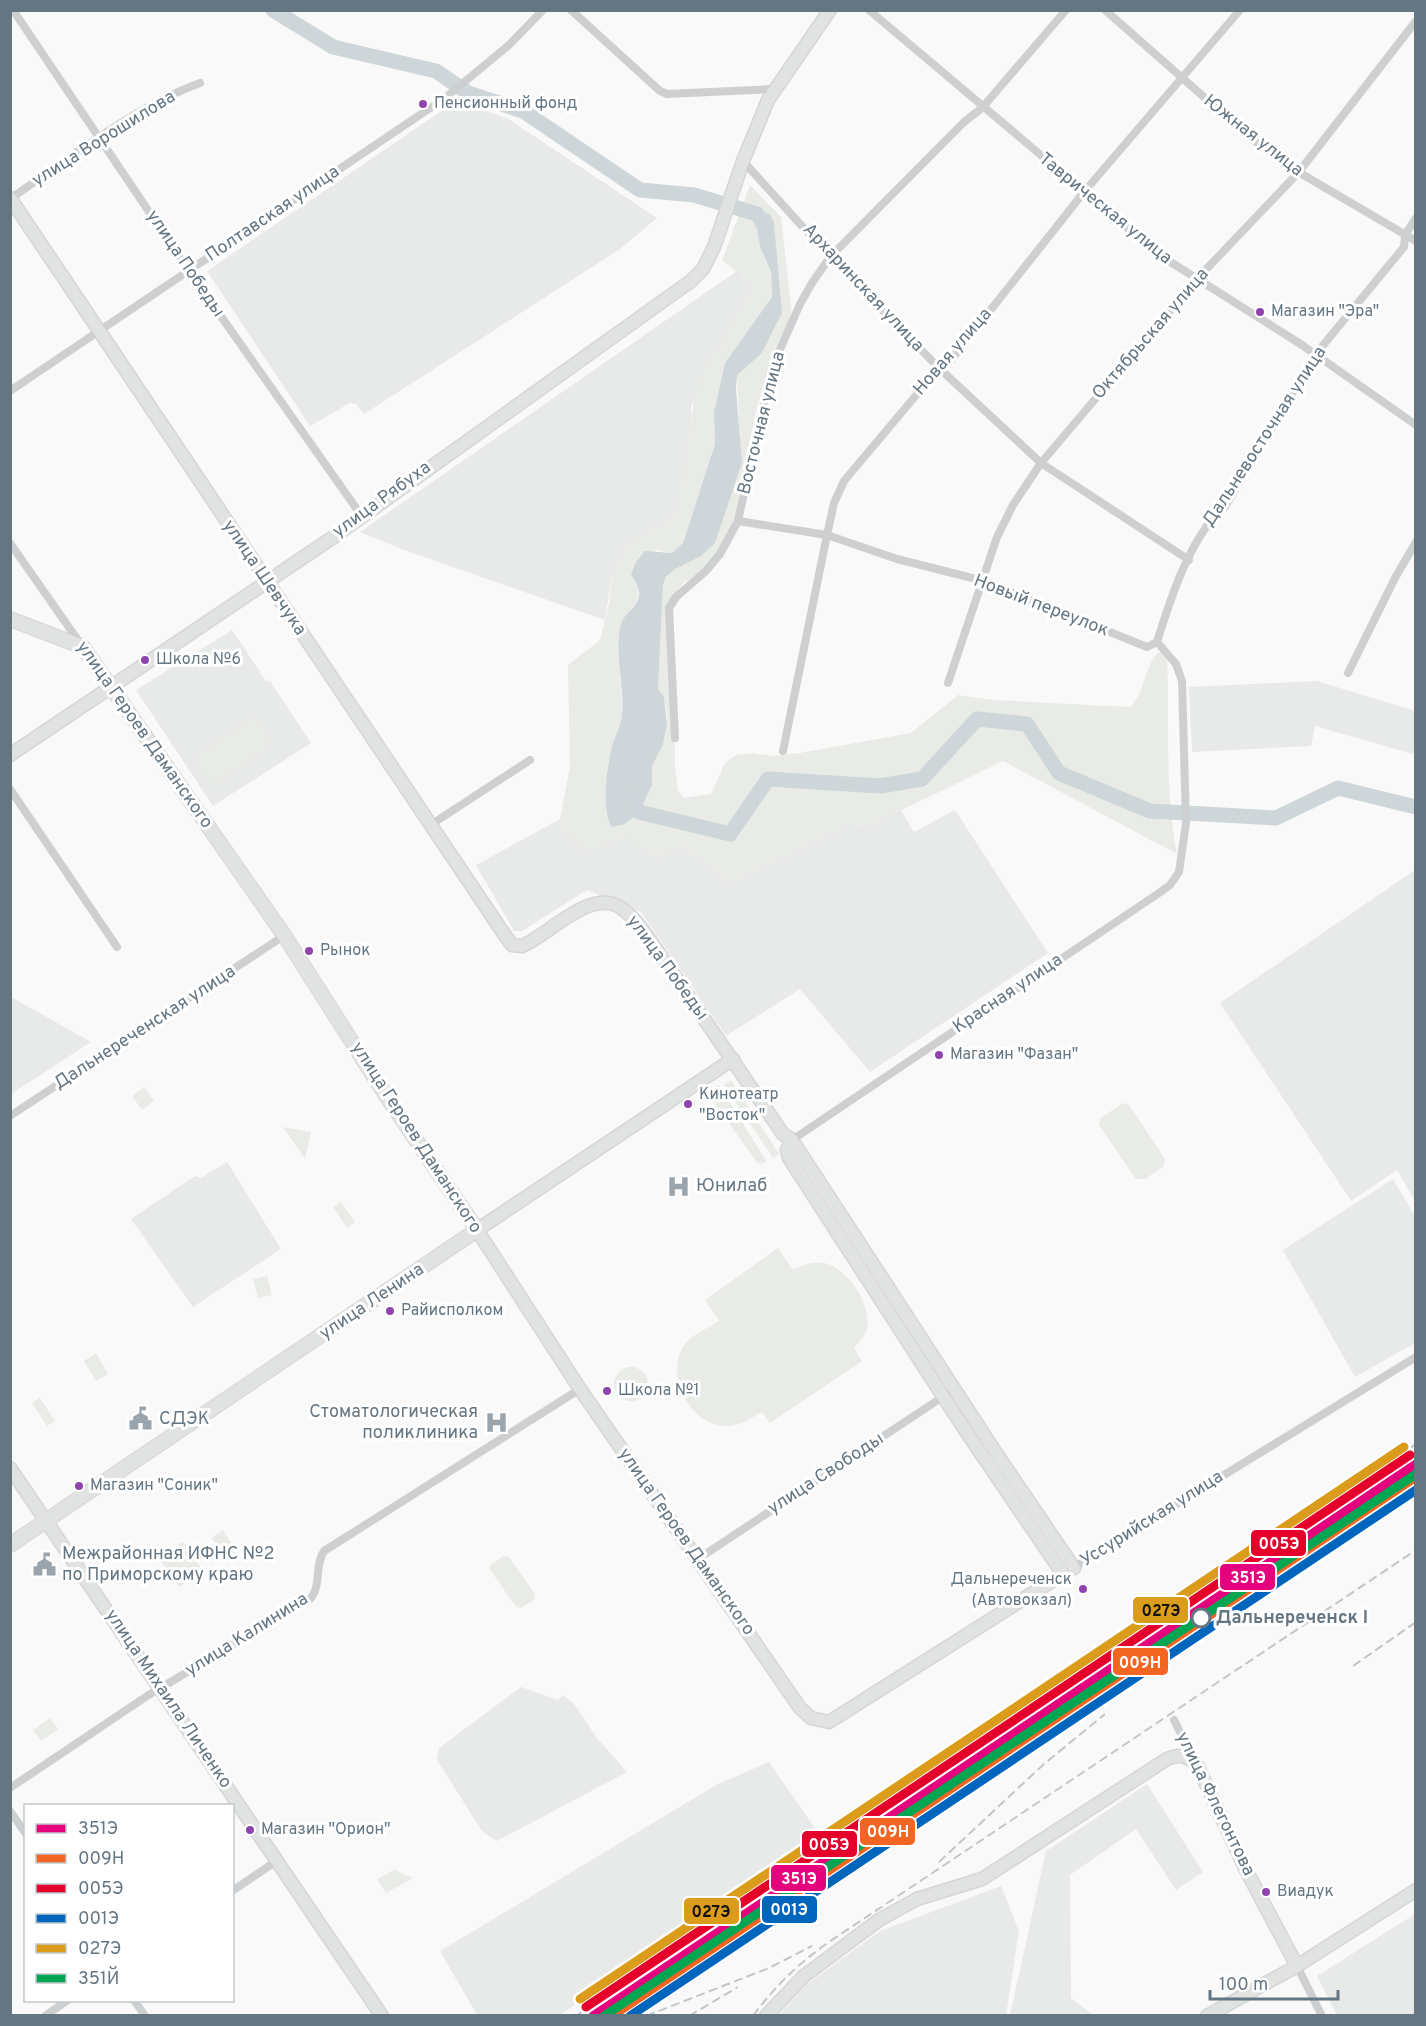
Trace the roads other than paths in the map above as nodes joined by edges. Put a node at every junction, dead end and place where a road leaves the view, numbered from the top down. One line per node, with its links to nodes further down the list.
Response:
1 (13, 10): 14 (street, улица Победы)
2 (543, 10): 23 (street, Полтавская улица)
3 (571, 10): 12 (street)
4 (830, 10): 12 (main road, улица Рябуха)
5 (870, 10): 13 (street, Таврическая улица)
6 (1066, 10): 13 (street, Восточная улица)
7 (1105, 10): 10 (street, Южная улица)
8 (1240, 10): 10 (street, Новая улица)
9 (1416, 21): 16 (street, Октябрьская улица)
10 (1182, 79): 16 (street, Южная улица); 17 (street, Новая улица)
11 (200, 83): 14 (street, улица Ворошилова)
12 (774, 89): 15 (main road, улица Рябуха)
13 (982, 108): 17 (street, Таврическая улица); 22 (street, Восточная улица)
14 (100, 138): 18 (street, улица Ворошилова); 23 (street, улица Победы)
15 (743, 161): 22 (street, Архаринская улица); 31 (main road, улица Рябуха)
16 (1298, 173): 20 (street, Южная улица); 24 (street, Октябрьская улица)
17 (1084, 192): 24 (street, Таврическая улица); 27 (street, Новая улица)
18 (11, 198): 25 (main road, улица Шевчука)
19 (1416, 218): 20 (street, Дальневосточная улица)
20 (1405, 235): 21 (street, Южная улица); 26 (street, Дальневосточная улица)
21 (1416, 241)
22 (830, 257): 27 (street, Архаринская улица); 32 (street, Восточная улица)
23 (189, 272): 25 (street, Полтавская улица); 31 (street, улица Победы)
24 (1196, 280): 26 (street, Таврическая улица); 30 (street, Октябрьская улица)
25 (102, 331): 28 (street, Полтавская улица); 37 (main road, улица Шевчука)
26 (1315, 355): 29 (street, Таврическая улица); 36 (street, Дальневосточная улица)
27 (939, 368): 30 (street, Архаринская улица); 33 (street, Новая улица)
28 (10, 391)
29 (1416, 426)
30 (1041, 463): 36 (street, Архаринская улица); 38 (street, Октябрьская улица)
31 (361, 515): 37 (main road, улица Рябуха)
32 (738, 521): 33 (street, Новый переулок); 45 (street, Восточная улица)
33 (827, 535): 38 (street, Новый переулок); 46 (street, Новая улица)
34 (1416, 542): 42 (street)
35 (10, 543): 41 (street, улица Героев Даманского)
36 (1189, 560): 40 (street, Дальневосточная улица)
37 (265, 581): 44 (main road, улица Рябуха); 50 (main road, улица Шевчука)
38 (984, 581): 40 (street, Новый переулок); 43 (street, Октябрьская улица)
39 (10, 619): 41 (main road)
40 (1157, 642): 56 (street, Красная улица)
41 (82, 647): 44 (main road, улица Героев Даманского)
42 (1348, 673)
43 (948, 683)
44 (112, 688): 47 (main road, улица Рябуха); 57 (main road, улица Героев Даманского)
45 (675, 738)
46 (783, 751)
47 (10, 755)
48 (530, 760): 50 (street)
49 (10, 789): 53 (street)
50 (432, 824): 52 (main road, улица Шевчука)
51 (279, 939): 55 (street, Дальнереченская улица)
52 (526, 945): 54 (main road, улица Победы)
53 (117, 947)
54 (733, 1059): 56 (main road, улица Победы); 57 (main road, улица Ленина)
55 (10, 1116)
56 (792, 1140): 60 (main road, улица Победы)
57 (477, 1230): 59 (main road, улица Героев Даманского); 62 (main road, улица Ленина)
58 (1416, 1357): 65 (street, Уссурийская улица)
59 (580, 1389): 64 (main road, улица Героев Даманского); 66 (street, улица Калинина)
60 (949, 1393): 64 (street, улица Свободы); 65 (main road, улица Победы)
61 (10, 1468): 62 (main road, улица Михаила Личенко)
62 (46, 1521): 63 (main road, улица Ленина); 66 (main road, улица Михаила Личенко)
63 (10, 1545)
64 (698, 1560): 68 (main road, улица Героев Даманского)
65 (1069, 1571): 68 (main road, Уссурийская улица)
66 (161, 1688): 70 (street, улица Калинина); 73 (main road, улица Михаила Личенко)
67 (1174, 1720): 69 (street, улица Флегонтова)
68 (829, 1722)
69 (1197, 1765): 76 (main road, улица Флегонтова); 82 (main road)
70 (10, 1788)
71 (10, 1811): 72 (street)
72 (24, 1831)
73 (278, 1860): 75 (street); 81 (main road, улица Михаила Личенко)
74 (1416, 1890): 76 (main road)
75 (234, 1891)
76 (1297, 1966): 83 (main road); 84 (street, улица Флегонтова)
77 (66, 2002): 79 (street)
78 (135, 2002): 80 (street)
79 (45, 2016)
80 (144, 2016)
81 (382, 2016)
82 (766, 2016)
83 (1207, 2016)
84 (1322, 2016)

